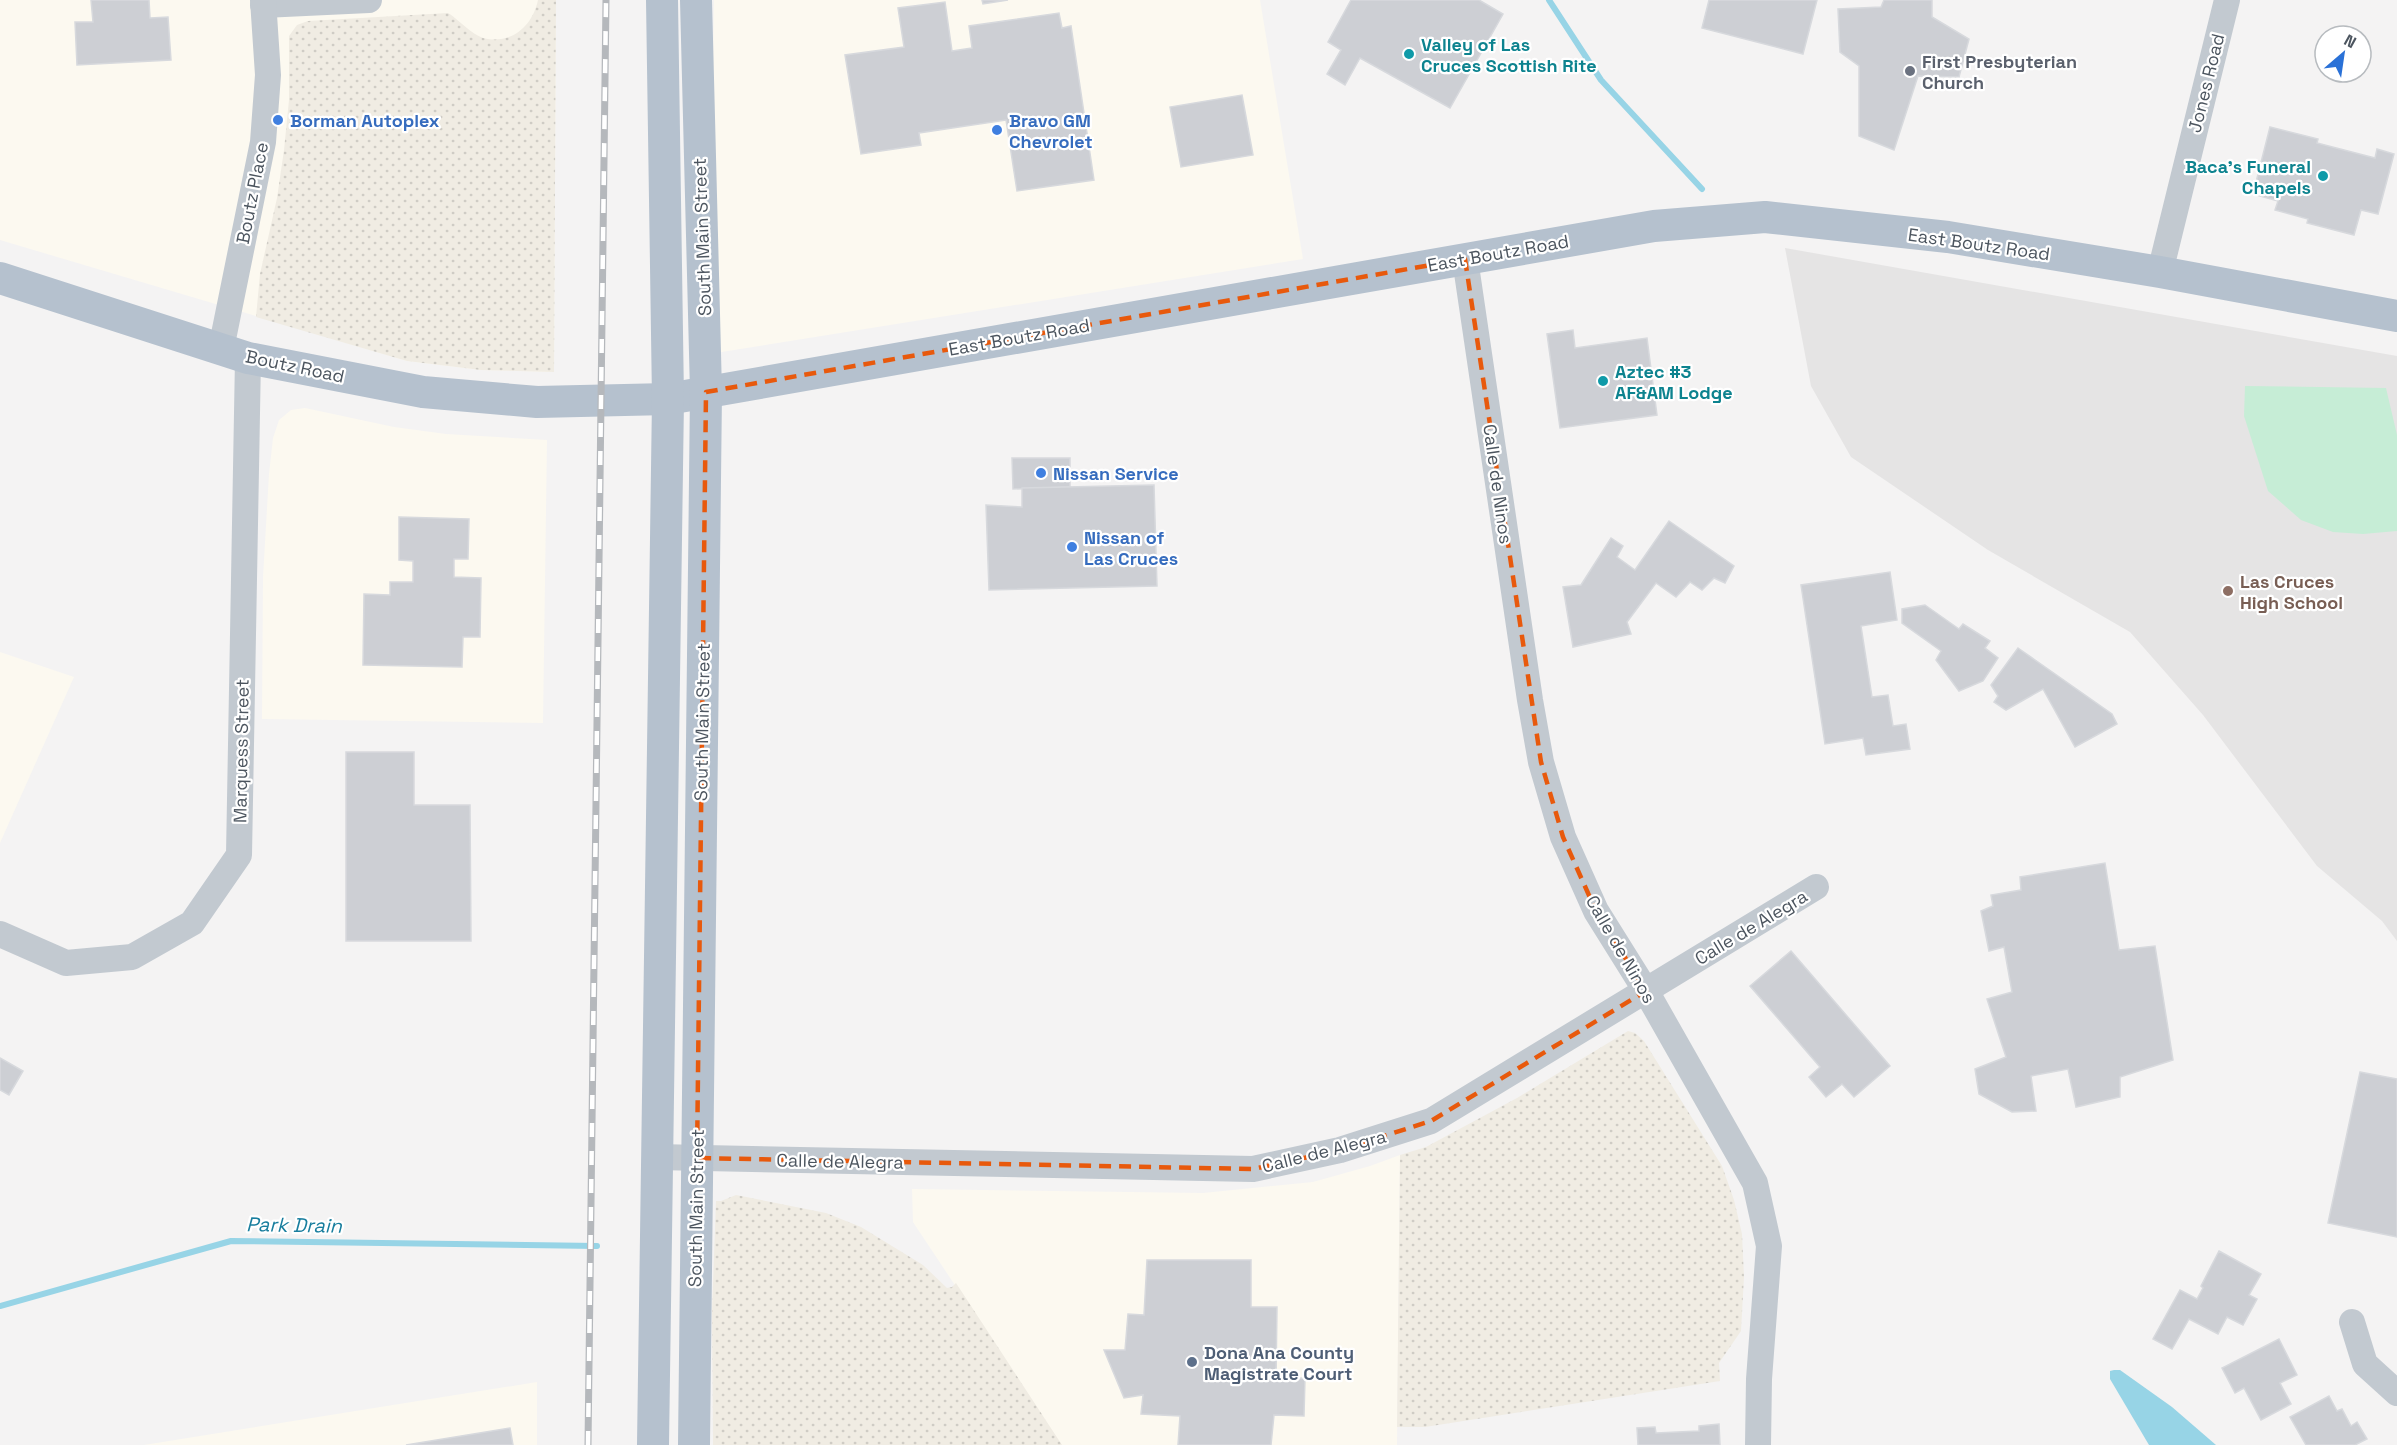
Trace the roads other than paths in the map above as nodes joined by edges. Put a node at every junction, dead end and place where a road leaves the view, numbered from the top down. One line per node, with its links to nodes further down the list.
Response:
1 (369, 0): 5 (street)
2 (662, 0): 12 (main road, South Main Street)
3 (696, 0): 11 (main road, South Main Street)
4 (2227, 0): 7 (street, Jones Road)
5 (263, 3): 10 (street, Boutz Place)
6 (1465, 259): 7 (main road, East Boutz Road); 11 (main road, East Boutz Road); 16 (street, Calle de Ninos)
7 (2160, 272): 9 (main road, East Boutz Road)
8 (0, 278): 10 (main road, Boutz Road)
9 (2397, 316)
10 (234, 353): 13 (main road, Boutz Road); 15 (street, Marquess Street)
11 (706, 392): 12 (main road, East Boutz Road); 18 (main road, South Main Street)
12 (668, 399): 13 (main road, East Boutz Road); 17 (main road, South Main Street)
13 (601, 401)
14 (1816, 887): 16 (street, Calle de Alegra)
15 (0, 934)
16 (1646, 991): 18 (street, Calle de Alegra); 23 (street, Calle de Ninos)
17 (656, 1157): 18 (street, Calle de Alegra); 21 (main road, South Main Street)
18 (697, 1158): 22 (main road, South Main Street)
19 (2352, 1323): 20 (street)
20 (2397, 1393)
21 (653, 1445)
22 (694, 1445)
23 (1758, 1445)

